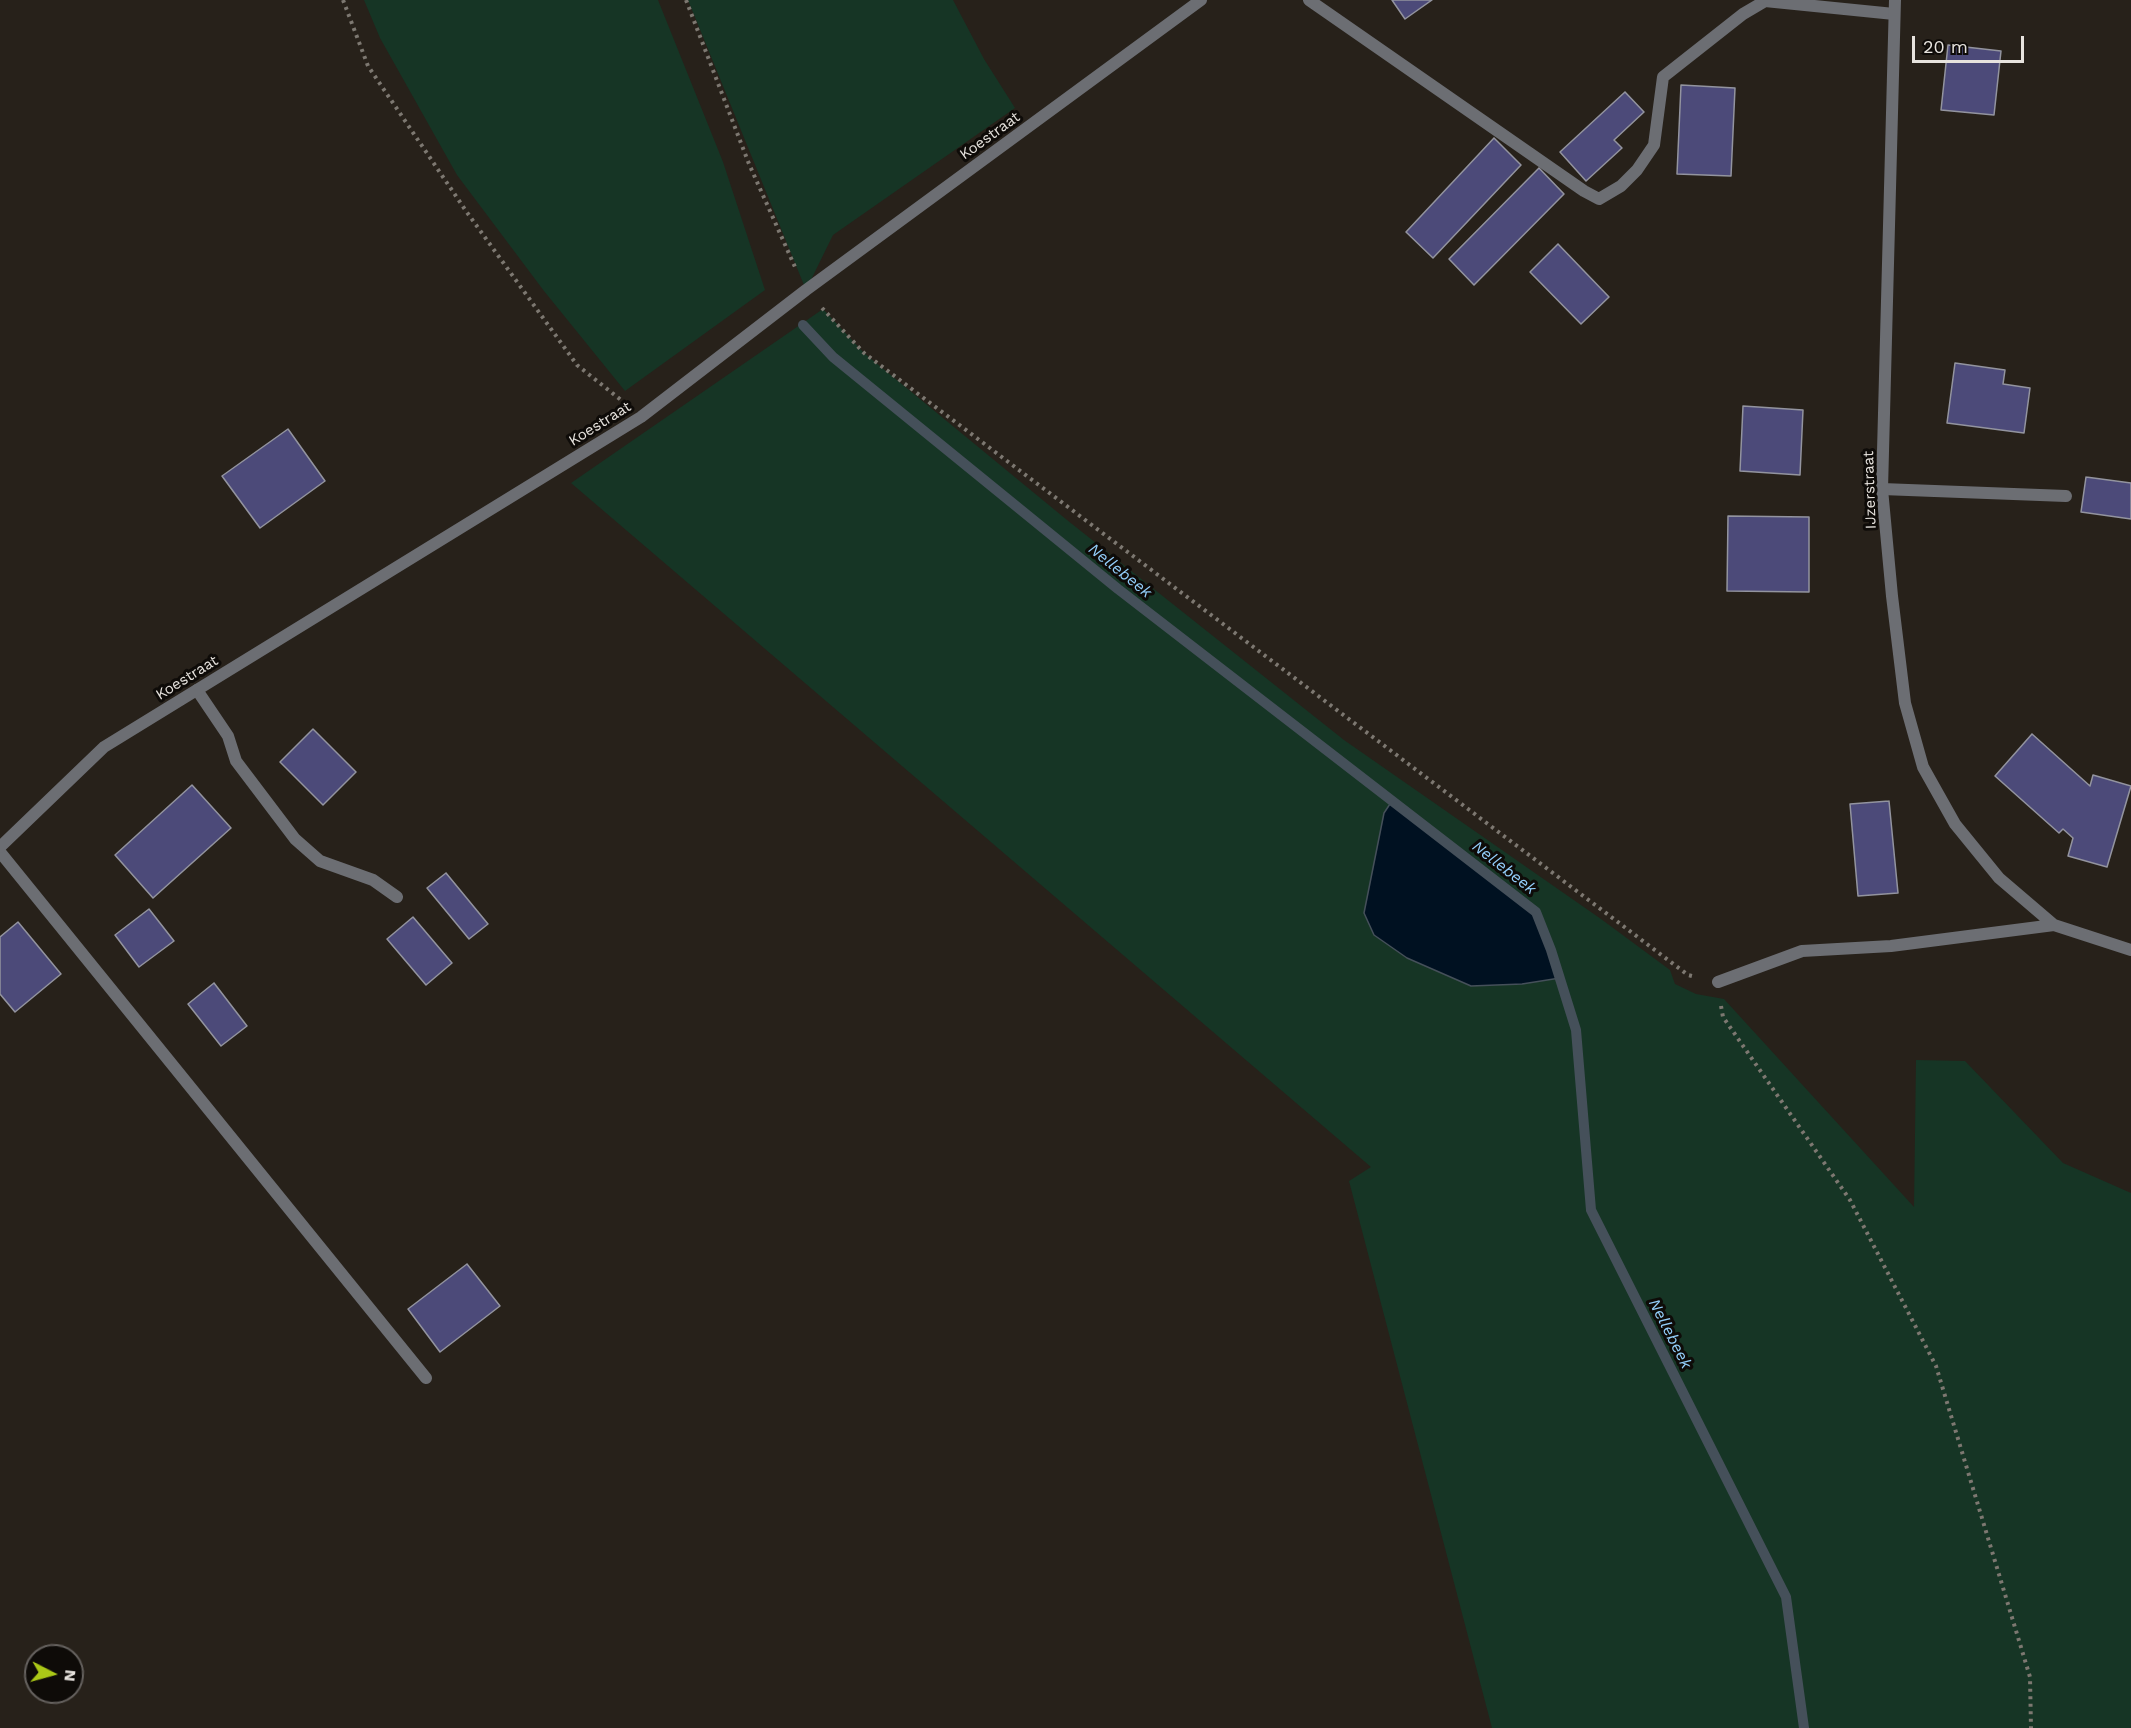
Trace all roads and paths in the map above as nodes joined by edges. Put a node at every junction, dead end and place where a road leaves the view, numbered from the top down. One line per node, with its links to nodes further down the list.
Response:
1 (344, 0): 8 (path)
2 (686, 0): 7 (path)
3 (1201, 0): 7 (street, Koestraat)
4 (1309, 0): 6 (street)
5 (1895, 0): 6 (street, IJzerstraat)
6 (1894, 14): 9 (street, IJzerstraat)
7 (806, 290): 8 (street, Koestraat); 17 (path)
8 (641, 417): 11 (street, Koestraat)
9 (1882, 489): 10 (street); 15 (street, IJzerstraat)
10 (2066, 496)
11 (197, 690): 12 (street, Koestraat); 14 (street)
12 (0, 847)
13 (0, 852): 18 (street)
14 (397, 897)
15 (2054, 925): 16 (street, IJzerstraat); 17 (street, IJzerstraat)
16 (2131, 950)
17 (1718, 982): 19 (path)
18 (426, 1378)
19 (2031, 1728)

